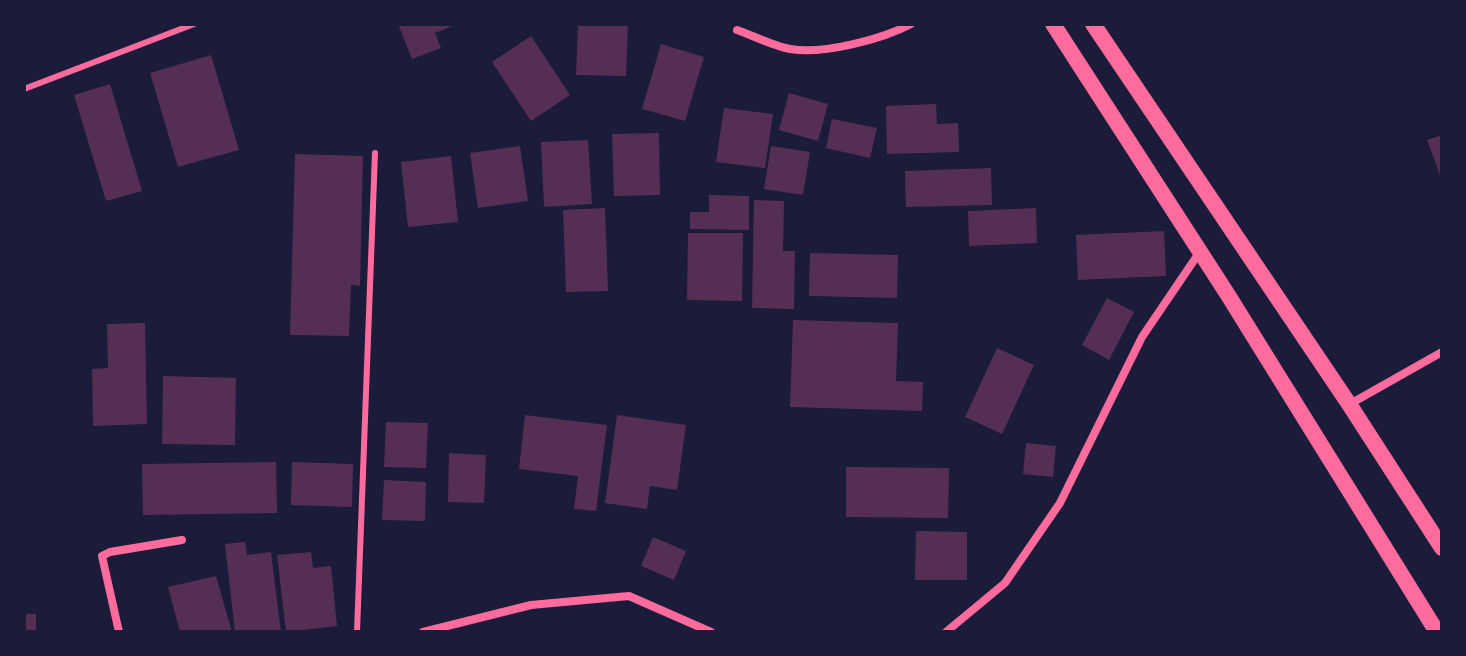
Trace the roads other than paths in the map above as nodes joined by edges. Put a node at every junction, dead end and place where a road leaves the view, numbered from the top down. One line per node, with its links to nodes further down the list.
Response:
1 (194, 24): 6 (lane)
2 (911, 24): 5 (street)
3 (1053, 24): 8 (main road)
4 (1093, 24): 10 (main road)
5 (737, 30)
6 (24, 89)
7 (375, 153): 14 (lane)
8 (1200, 252): 17 (street); 18 (main road)
9 (1442, 352): 10 (street)
10 (1349, 404): 12 (main road)
11 (182, 540): 13 (street)
12 (1442, 548)
13 (119, 632)
14 (357, 632)
15 (423, 632): 16 (street)
16 (711, 632)
17 (946, 632)
18 (1437, 632)

